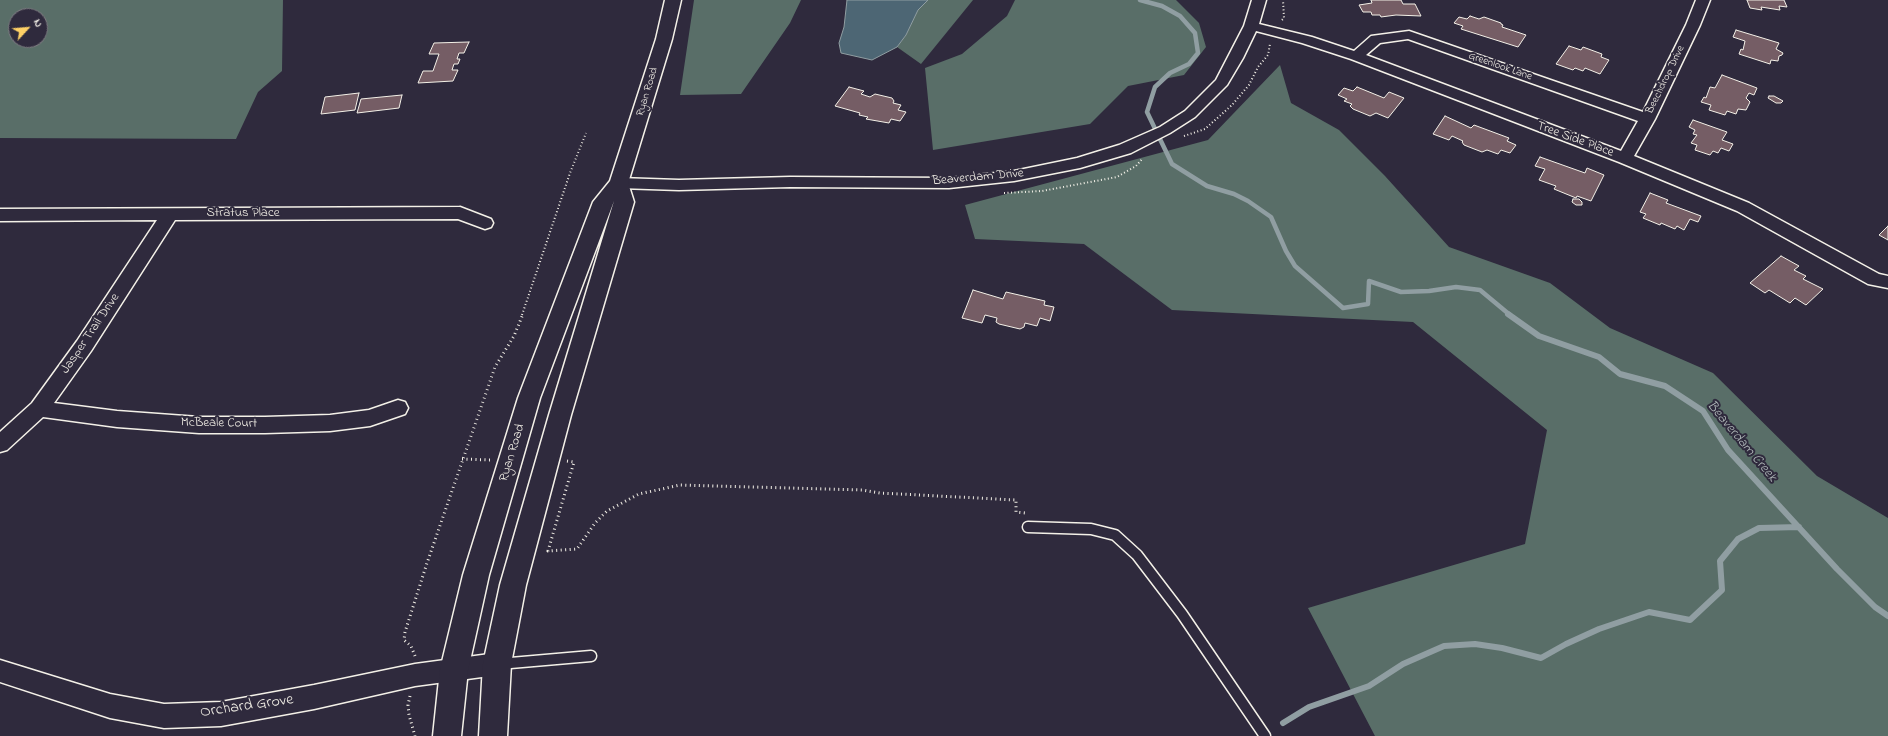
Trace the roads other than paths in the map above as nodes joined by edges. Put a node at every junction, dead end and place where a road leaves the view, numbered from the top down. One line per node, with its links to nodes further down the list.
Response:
1 (674, 0): 8 (main road, Ryan Road)
2 (1259, 0): 4 (street, Beaverdam Drive)
3 (1703, 0): 6 (street, Beechdrop Drive)
4 (1251, 26): 5 (street, Tree Side Place); 8 (street, Beaverdam Drive)
5 (1356, 56): 6 (street, Greenlook Lane); 7 (street, Tree Side Place)
6 (1647, 119): 7 (street, Beechdrop Drive)
7 (1625, 158): 12 (street, Tree Side Place)
8 (619, 183): 18 (main road); 19 (main road, Ryan Road)
9 (170, 214): 10 (street, Stratus Place); 11 (street, Stratus Place); 14 (street, Jasper Trail Drive)
10 (0, 215)
11 (485, 223)
12 (1888, 282)
13 (398, 408): 14 (street, McBeale Court)
14 (39, 409): 15 (street, Jasper Trail Drive)
15 (0, 444)
16 (1028, 527): 23 (lane)
17 (591, 656): 18 (lane)
18 (497, 664): 19 (street, Orchard Grove); 22 (main road)
19 (454, 670): 20 (street, Orchard Grove); 21 (main road, Ryan Road)
20 (0, 671)
21 (447, 736)
22 (492, 736)
23 (1265, 736)

